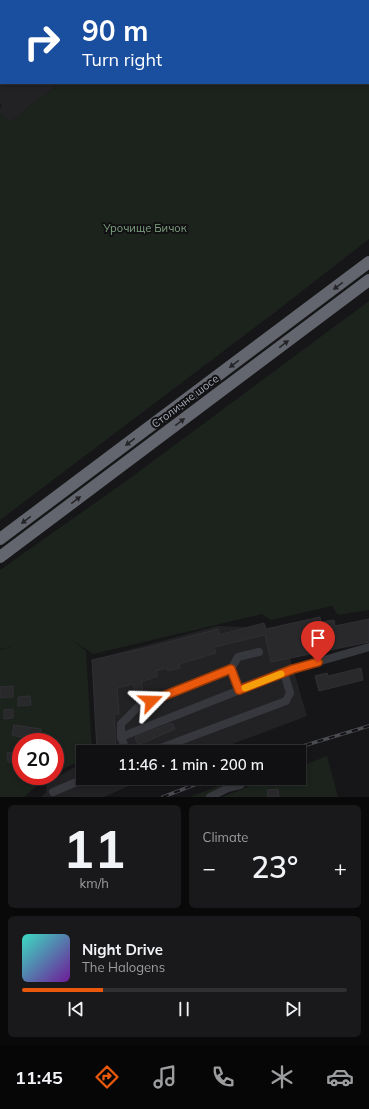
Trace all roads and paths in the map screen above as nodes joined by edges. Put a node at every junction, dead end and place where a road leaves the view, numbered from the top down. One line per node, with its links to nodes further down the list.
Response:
1 (369, 262): 3 (highway, Столичне шосе, one-way to 3)
2 (369, 280): 4 (highway, Столичне шосе, one-way to 2)
3 (0, 539)
4 (0, 557)
5 (369, 647): 8 (lane)
6 (258, 652): 7 (lane)
7 (231, 669): 9 (lane); 10 (lane)
8 (284, 673): 9 (lane); 12 (lane)
9 (239, 690): 10 (lane)
10 (121, 737): 11 (lane)
11 (124, 745)
12 (169, 745)
13 (76, 782): 15 (lane)
14 (240, 785): 16 (lane)
15 (53, 792)
16 (210, 797)

